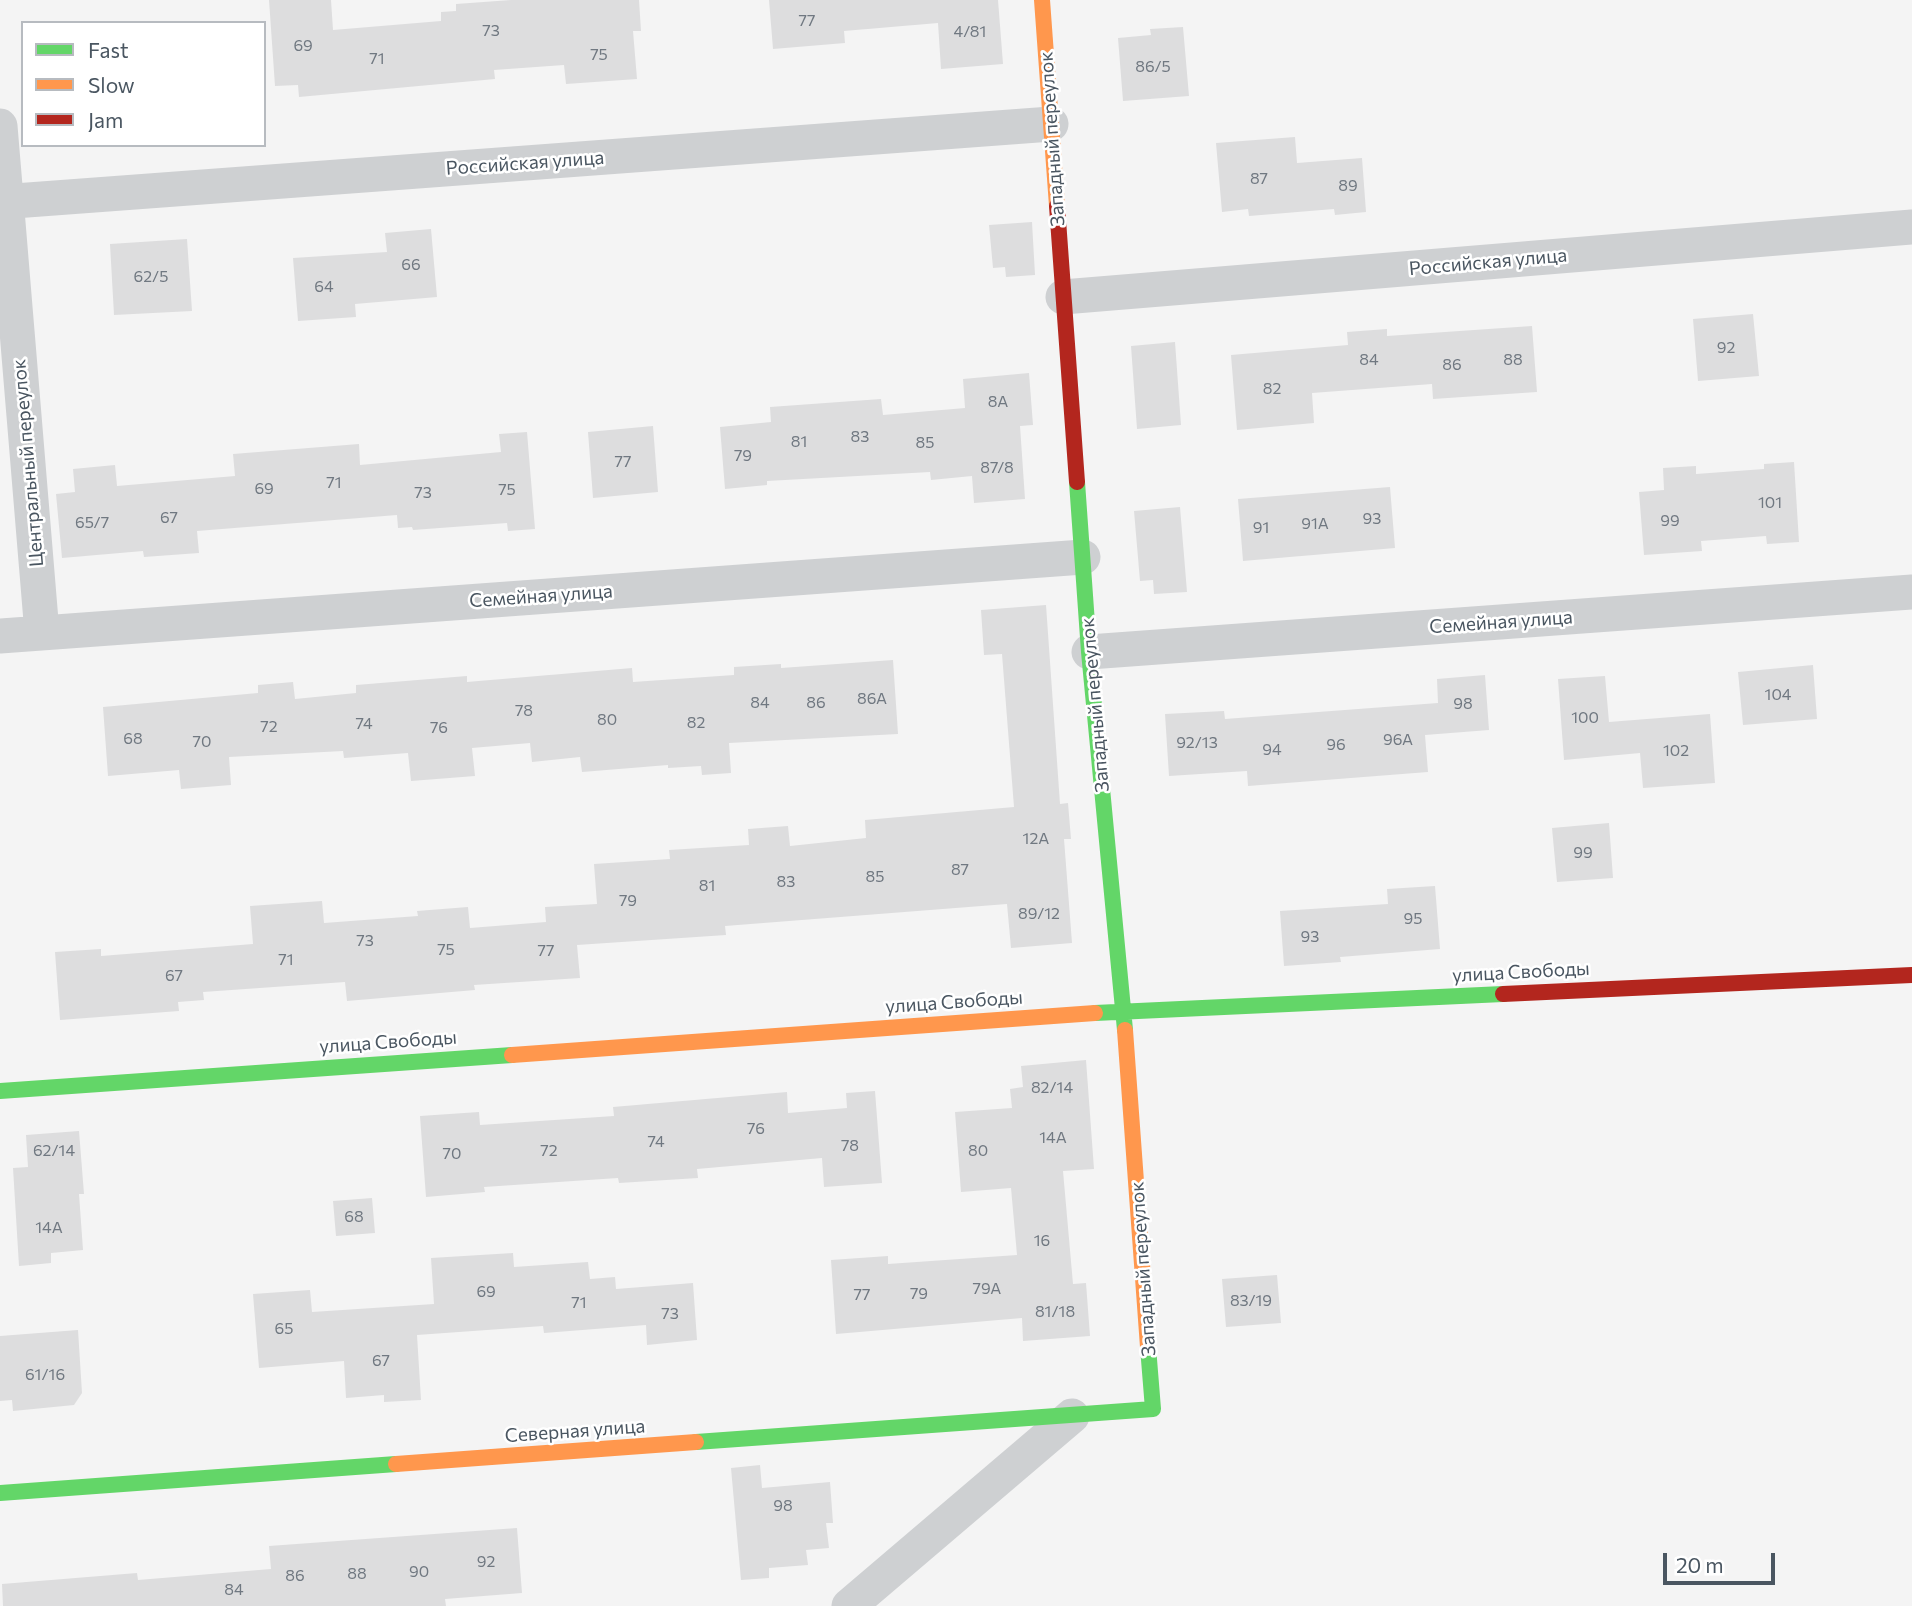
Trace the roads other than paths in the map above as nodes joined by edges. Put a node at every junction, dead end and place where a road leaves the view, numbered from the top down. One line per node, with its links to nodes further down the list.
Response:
1 (1042, 0): 2 (street, Западный переулок)
2 (1051, 124): 4 (street, Российская улица); 6 (street, Западный переулок)
3 (0, 126): 4 (street, Центральный переулок)
4 (3, 202): 9 (street, Центральный переулок)
5 (1912, 227): 6 (street, Российская улица)
6 (1063, 297): 7 (street, Западный переулок)
7 (1083, 557): 9 (street, Семейная улица); 11 (street, Западный переулок)
8 (1912, 592): 11 (street, Семейная улица)
9 (42, 633): 10 (street, Семейная улица)
10 (0, 636)
11 (1089, 652): 13 (street, Западный переулок)
12 (1912, 975): 13 (street, улица Свободы)
13 (1124, 1010): 14 (street, улица Свободы); 15 (street, Западный переулок)
14 (0, 1091)
15 (1153, 1409): 16 (street, Северная улица)
16 (1072, 1416): 17 (street, Северная улица); 18 (street)
17 (0, 1493)
18 (849, 1606)

